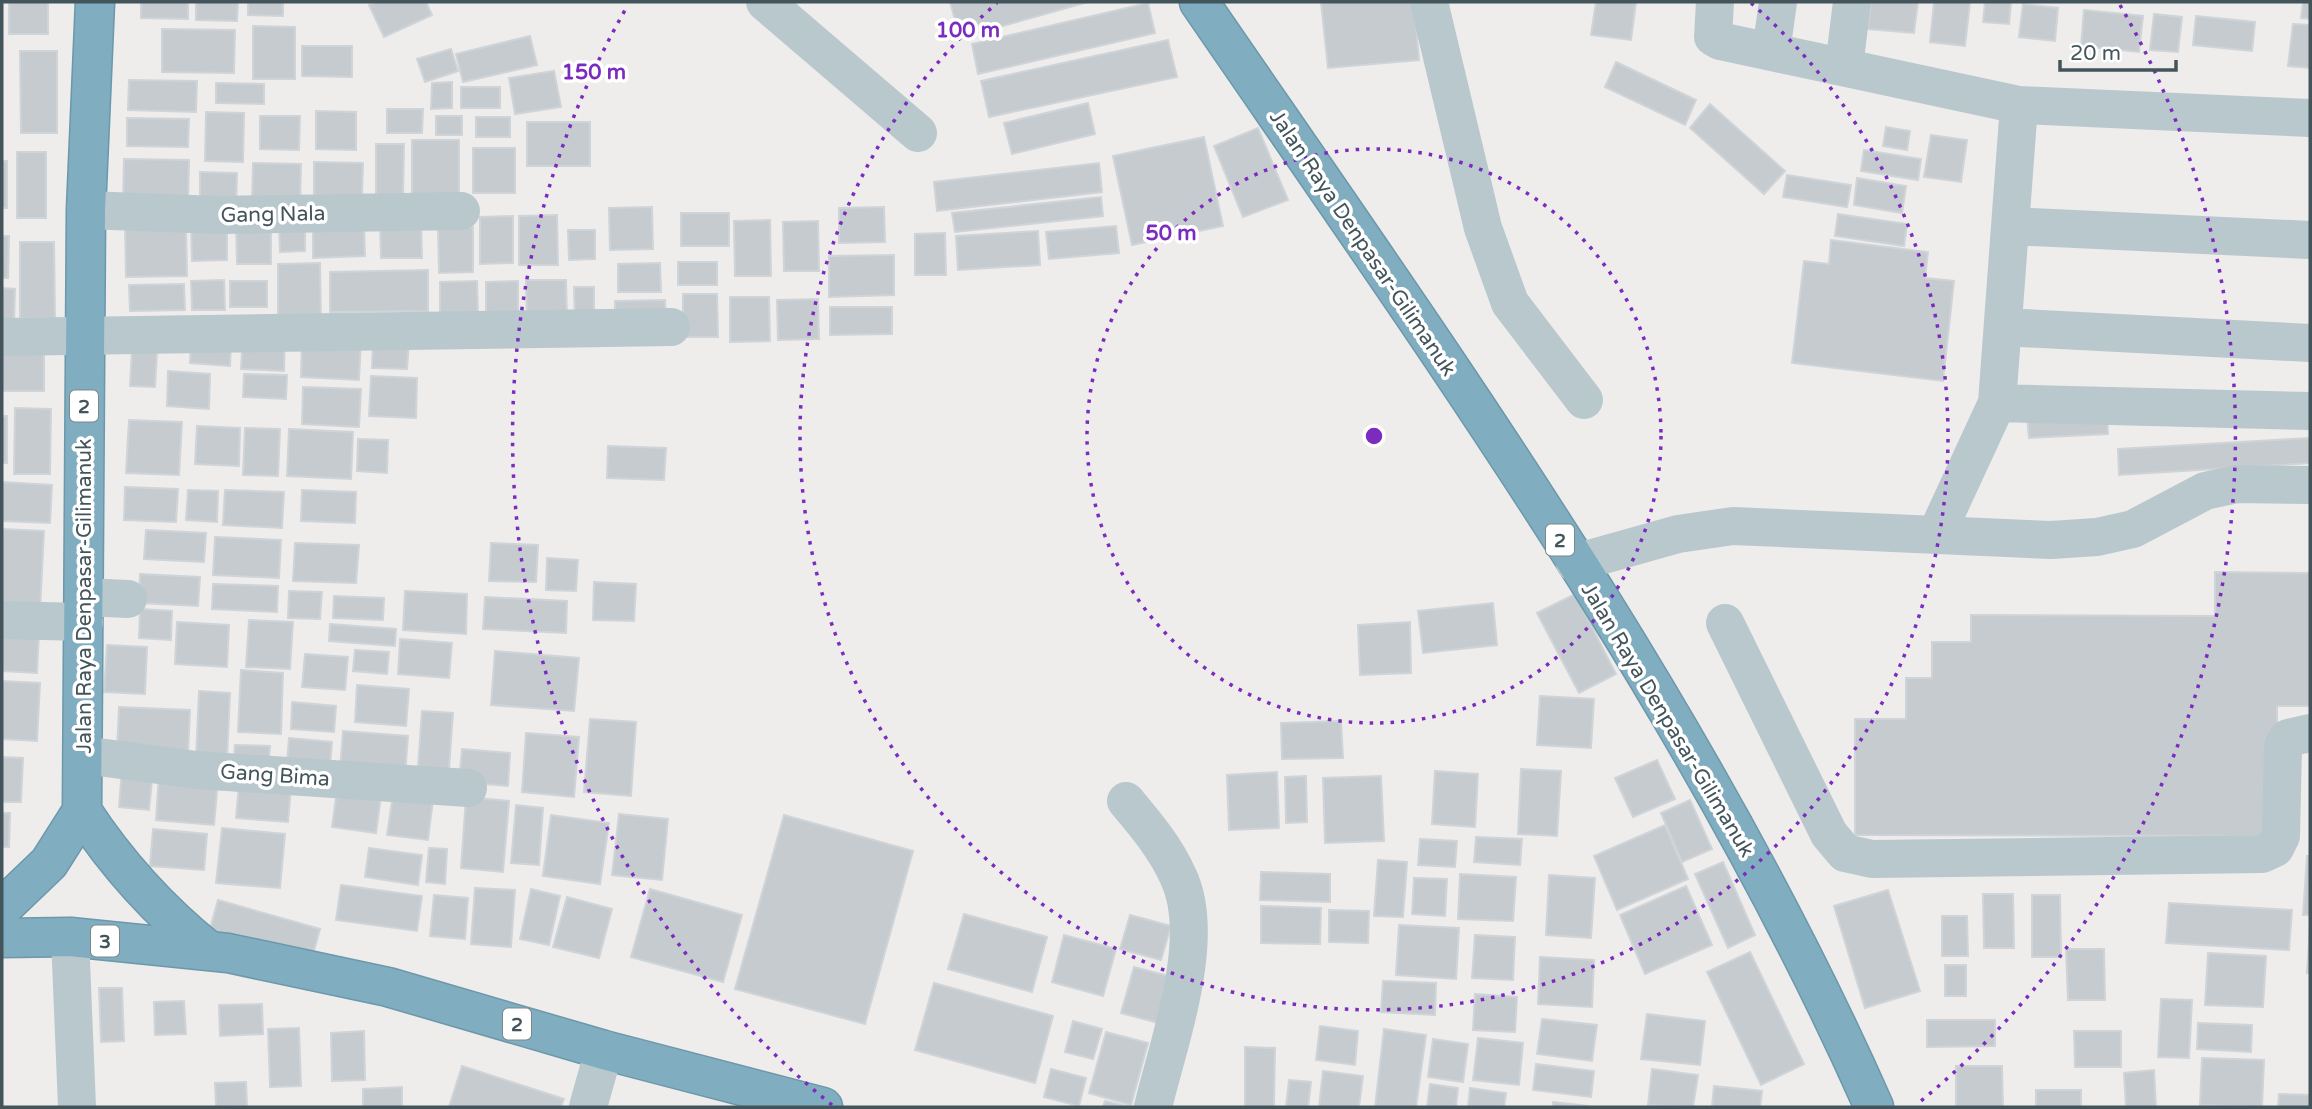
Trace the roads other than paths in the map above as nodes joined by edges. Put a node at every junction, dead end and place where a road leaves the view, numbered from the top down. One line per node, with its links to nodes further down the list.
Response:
1 (95, 2): 13 (highway, Jalan Raya Denpasar-Gilimanuk / 2)
2 (765, 2): 12 (street)
3 (1199, 2): 27 (highway, Jalan Raya Denpasar-Gilimanuk / 2)
4 (1429, 2): 22 (street)
5 (1715, 2): 8 (street)
6 (1778, 2): 8 (street)
7 (1852, 2): 9 (street)
8 (1771, 52): 9 (street)
9 (1844, 67): 10 (street)
10 (2019, 104): 11 (street); 15 (street)
11 (2310, 118)
12 (918, 133)
13 (86, 211): 14 (street, Gang Nala); 20 (highway, Jalan Raya Denpasar-Gilimanuk / 2)
14 (461, 211)
15 (2010, 226): 16 (street); 18 (street)
16 (2310, 240)
17 (671, 327): 20 (street)
18 (2003, 327): 21 (street); 23 (street)
19 (2, 337): 20 (street)
20 (84, 337): 29 (highway, Jalan Raya Denpasar-Gilimanuk / 2)
21 (2310, 343)
22 (1584, 400)
23 (1997, 402): 24 (street); 26 (street)
24 (2310, 411)
25 (2310, 485): 26 (street)
26 (1936, 535): 27 (street)
27 (1575, 562): 46 (highway, Jalan Raya Denpasar-Gilimanuk / 2)
28 (128, 599): 29 (street)
29 (84, 610): 30 (street); 33 (highway, Jalan Raya Denpasar-Gilimanuk / 2)
30 (2, 620)
31 (1724, 623): 32 (street)
32 (2310, 733)
33 (83, 755): 34 (street, Gang Bima); 36 (highway, Jalan Raya Denpasar-Gilimanuk / 2)
34 (468, 788)
35 (1126, 801): 45 (street)
36 (82, 811): 37 (highway); 40 (highway, 2)
37 (2, 908)
38 (70, 937): 39 (highway, 3); 40 (highway, 3); 42 (street)
39 (2, 938)
40 (209, 951): 41 (highway, 2)
41 (604, 1050): 43 (street); 44 (highway, 2)
42 (77, 1107)
43 (588, 1107)
44 (823, 1107)
45 (1153, 1107)
46 (1874, 1107)

